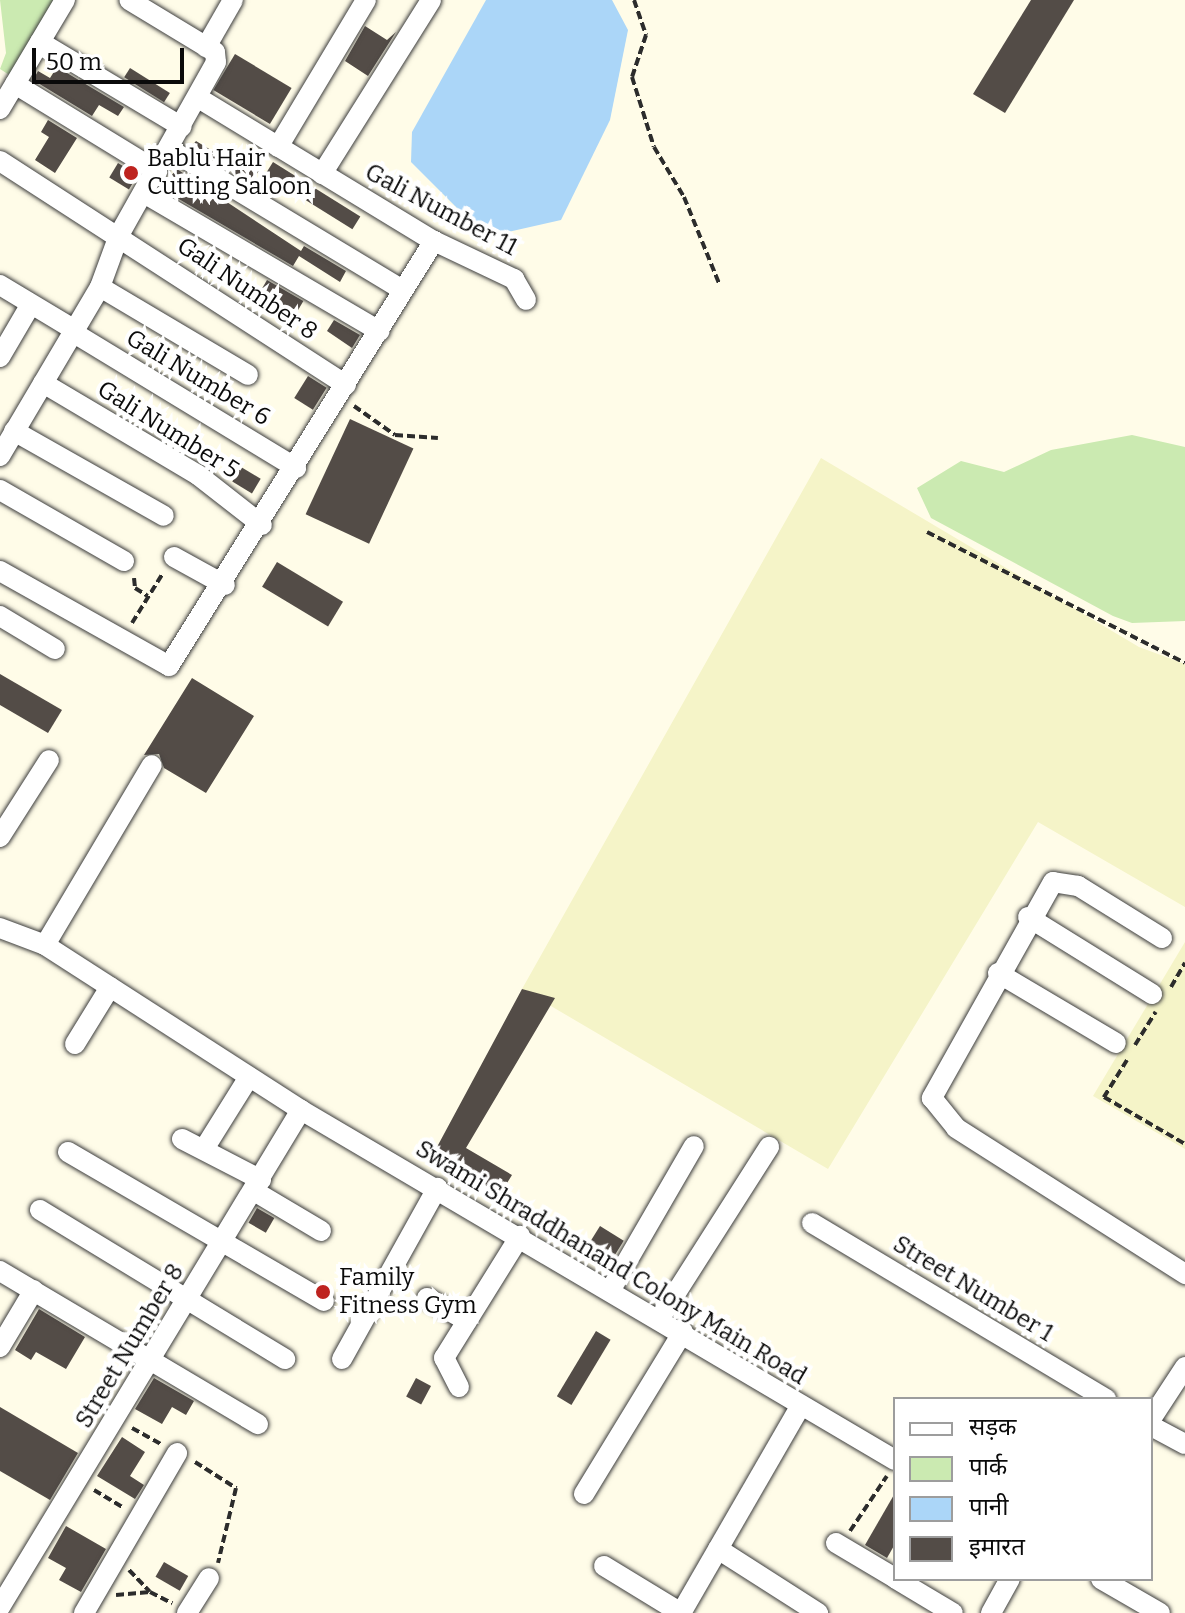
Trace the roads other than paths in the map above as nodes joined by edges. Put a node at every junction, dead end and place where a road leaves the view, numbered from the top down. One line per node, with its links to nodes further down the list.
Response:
1 (65, 0): 6 (street)
2 (129, 0): 7 (street)
3 (233, 0): 7 (street)
4 (366, 0): 12 (street)
5 (431, 0): 16 (street, Gali Number 11)
6 (40, 42): 8 (street); 11 (street)
7 (206, 47): 9 (street)
8 (15, 84): 10 (street); 15 (street)
9 (200, 99): 11 (street); 12 (street, Gali Number 11)
10 (0, 109)
11 (182, 127): 13 (street)
12 (278, 147): 16 (street, Gali Number 11)
13 (169, 149): 15 (street); 22 (street)
14 (0, 161): 18 (street, Gali Number 8)
15 (157, 171): 17 (street)
16 (322, 174): 19 (street, Gali Number 11)
17 (144, 193): 18 (street); 26 (street)
18 (119, 235): 21 (street); 30 (street, Gali Number 8)
19 (434, 241): 22 (street); 23 (street, Gali Number 11)
20 (0, 285): 24 (street, Gali Number 6)
21 (100, 287): 25 (street); 28 (street)
22 (403, 290): 26 (street)
23 (526, 300)
24 (31, 304): 25 (street, Gali Number 6); 27 (street)
25 (74, 331): 29 (street); 33 (street, Gali Number 6)
26 (379, 331): 30 (street)
27 (0, 357)
28 (248, 375)
29 (43, 383): 31 (street); 36 (street, Gali Number 5)
30 (342, 392): 33 (street)
31 (14, 431): 32 (street); 35 (street)
32 (0, 456)
33 (296, 468): 36 (street)
34 (0, 490): 38 (street)
35 (164, 516)
36 (262, 525): 40 (street)
37 (174, 557): 40 (street)
38 (124, 561)
39 (0, 571): 40 (street)
40 (225, 585)
41 (0, 616): 42 (street)
42 (55, 649)
43 (49, 760): 45 (street)
44 (152, 765): 49 (street)
45 (0, 837)
46 (1028, 917): 48 (street); 50 (street); 52 (street)
47 (2, 933): 49 (street, Swami Shraddhanand Colony Main Road)
48 (1162, 938)
49 (45, 945): 51 (street, Swami Shraddhanand Colony Main Road)
50 (998, 973): 53 (street); 70 (street)
51 (110, 987): 54 (street); 55 (street, Swami Shraddhanand Colony Main Road)
52 (1161, 996)
53 (1116, 1043)
54 (75, 1044)
55 (249, 1077): 56 (street, Swami Shraddhanand Colony Main Road); 60 (street)
56 (301, 1110): 62 (street, Street Number 8); 63 (street, Swami Shraddhanand Colony Main Road)
57 (182, 1139): 60 (street)
58 (694, 1146): 71 (street)
59 (769, 1147): 76 (street)
60 (204, 1149): 62 (street)
61 (68, 1152): 68 (street)
62 (258, 1186): 66 (street); 68 (street, Street Number 8)
63 (437, 1188): 67 (street, Swami Shraddhanand Colony Main Road); 81 (street)
64 (40, 1210): 75 (street)
65 (812, 1223): 85 (street, Street Number 1)
66 (321, 1231)
67 (520, 1236): 71 (street, Swami Shraddhanand Colony Main Road); 77 (street)
68 (222, 1243): 74 (street); 75 (street, Street Number 8)
69 (0, 1271): 72 (street)
70 (1185, 1274)
71 (611, 1289): 76 (street, Swami Shraddhanand Colony Main Road)
72 (34, 1290): 79 (street); 82 (street)
73 (427, 1298): 77 (street)
74 (324, 1301)
75 (187, 1302): 80 (street); 82 (street, Street Number 8)
76 (660, 1318): 78 (street, Swami Shraddhanand Colony Main Road)
77 (467, 1321): 84 (street)
78 (683, 1332): 86 (street, Swami Shraddhanand Colony Main Road); 93 (street)
79 (0, 1346)
80 (285, 1359)
81 (342, 1359)
82 (153, 1362): 88 (street); 103 (street, Street Number 8)
83 (1185, 1367): 87 (street)
84 (459, 1387)
85 (1103, 1397)
86 (800, 1407): 92 (street, Swami Shraddhanand Colony Main Road); 95 (street)
87 (1153, 1416)
88 (258, 1424)
89 (1153, 1427): 90 (street)
90 (1185, 1444)
91 (177, 1453): 102 (street)
92 (893, 1459)
93 (584, 1494)
94 (840, 1546): 98 (street)
95 (718, 1549): 105 (street); 106 (street)
96 (604, 1566): 105 (street)
97 (209, 1578): 104 (street)
98 (893, 1578)
99 (898, 1581): 107 (street)
100 (1009, 1581): 108 (street)
101 (1104, 1581): 109 (street)
102 (89, 1605)
103 (0, 1607)
104 (185, 1613)
105 (681, 1613)
106 (818, 1613)
107 (953, 1613)
108 (991, 1613)
109 (1160, 1613)

